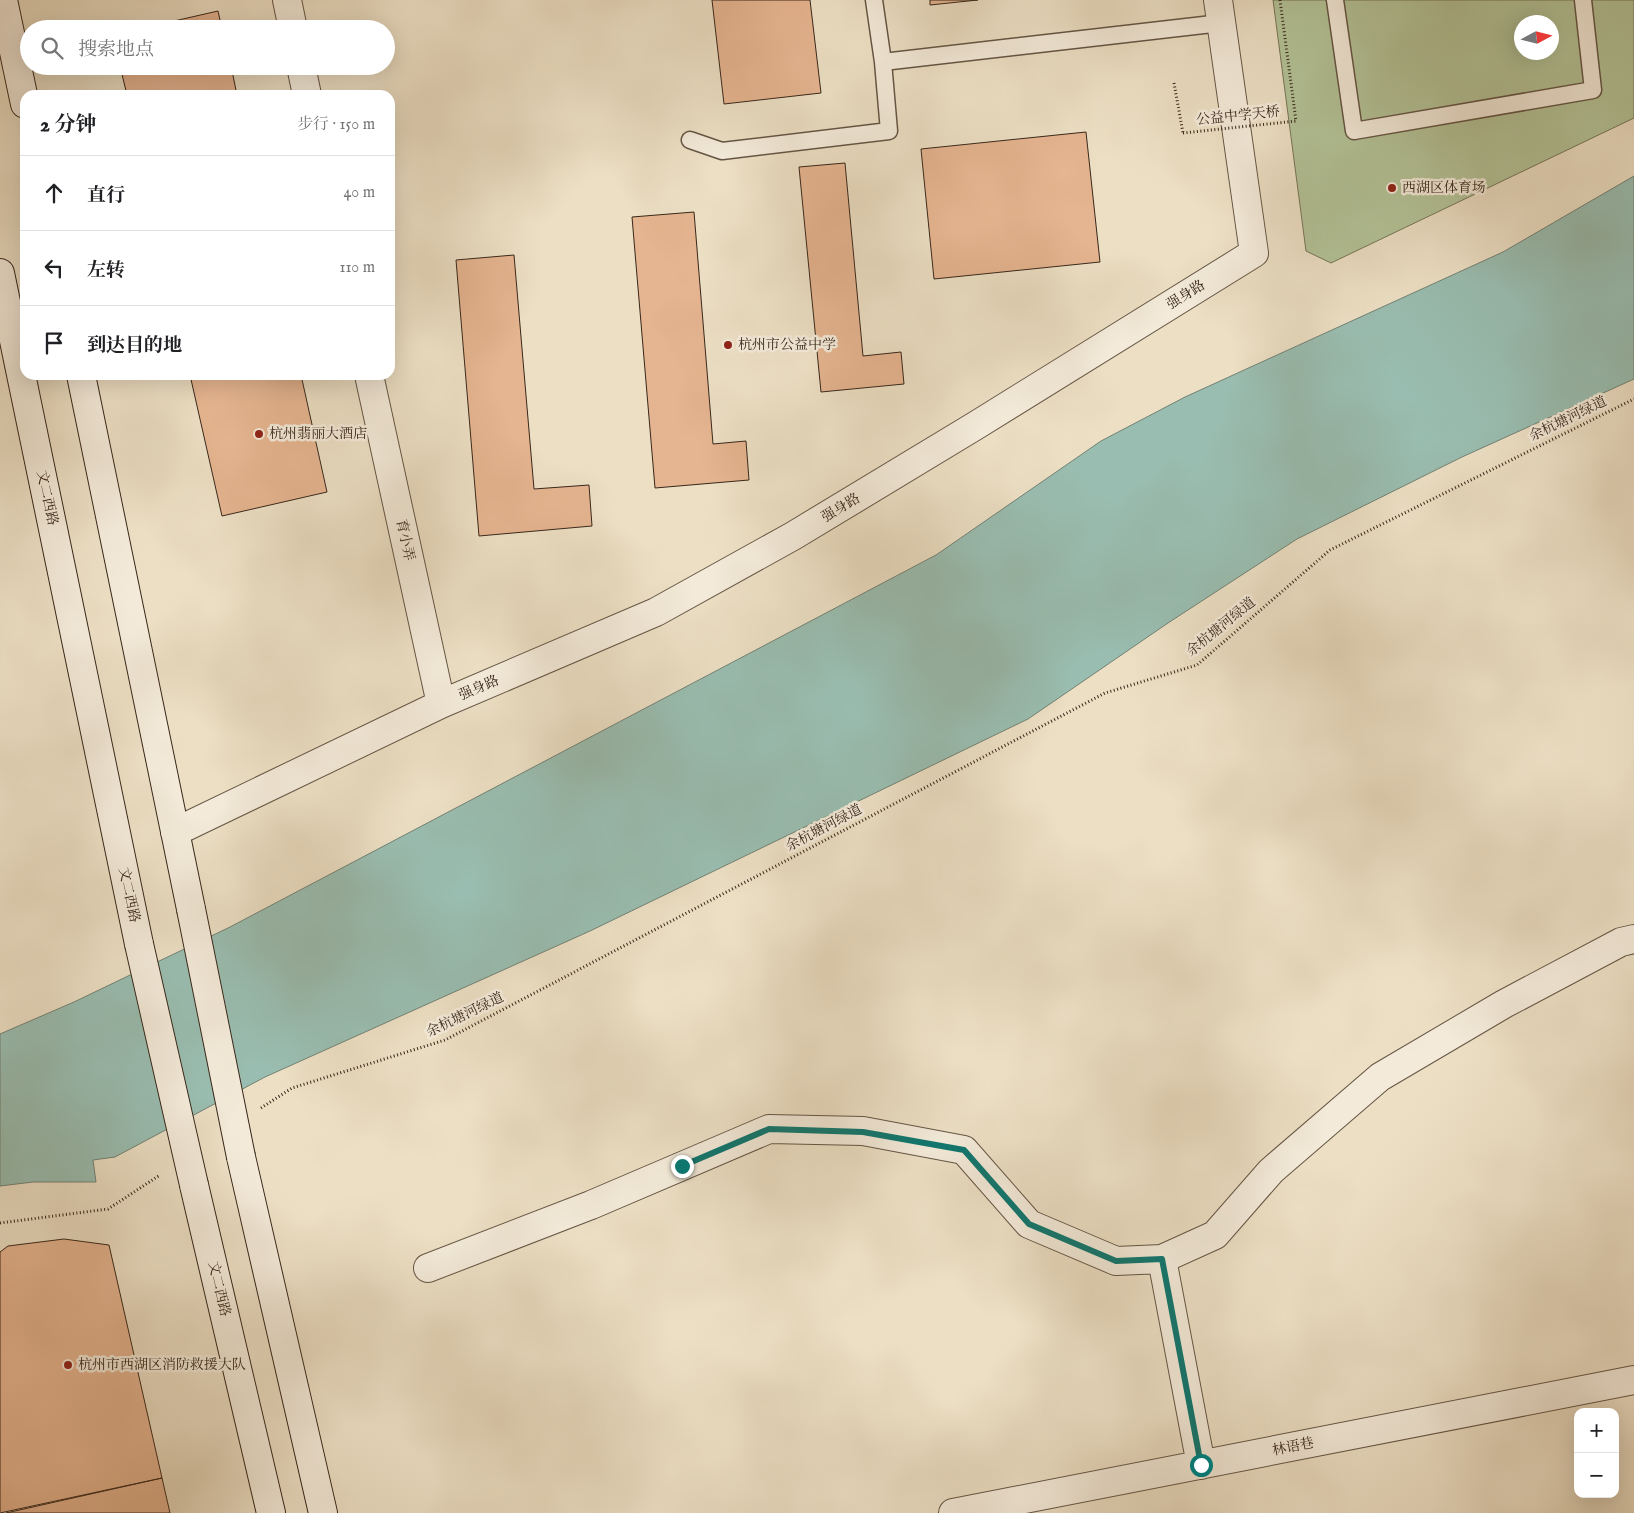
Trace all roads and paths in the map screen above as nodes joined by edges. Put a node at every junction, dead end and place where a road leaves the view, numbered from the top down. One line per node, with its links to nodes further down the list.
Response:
1 (4, 0): 12 (street)
2 (287, 0): 8 (street)
3 (874, 0): 9 (lane)
4 (1280, 0): 11 (path, 公益中学天桥, bridge)
5 (1335, 0): 6 (lane)
6 (1582, 0)
7 (1220, 11): 9 (lane); 21 (street, 强身路)
8 (291, 20)
9 (883, 62): 14 (lane)
10 (303, 75): 13 (street)
11 (1174, 83)
12 (22, 90)
13 (306, 90)
14 (690, 140)
15 (0, 273): 16 (street, 文二西路, bridge)
16 (20, 370)
17 (22, 380): 31 (street, 文二西路, bridge)
18 (82, 380): 22 (street)
19 (370, 380): 21 (street, 育小弄)
20 (1634, 399): 24 (path, 余杭塘河绿道)
21 (441, 704): 22 (street, 强身路)
22 (175, 832): 32 (street, bridge)
23 (1634, 939): 27 (street)
24 (260, 1109)
25 (164, 1173): 26 (path)
26 (0, 1223)
27 (1162, 1259): 28 (street); 30 (street)
28 (428, 1268)
29 (1634, 1380): 30 (street, 林语巷)
30 (1201, 1465): 33 (street, 林语巷)
31 (271, 1513)
32 (323, 1513)
33 (953, 1513)

